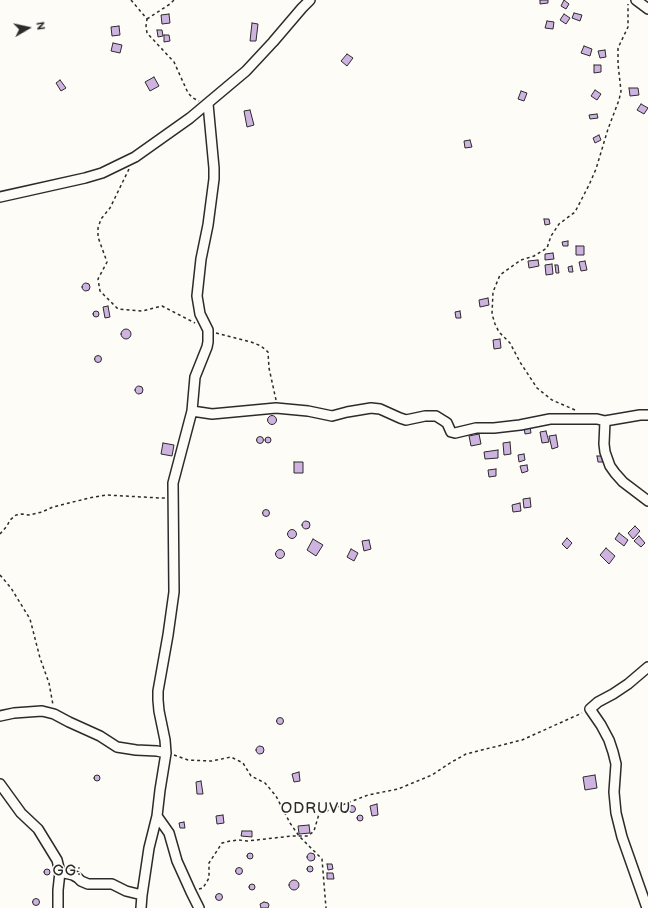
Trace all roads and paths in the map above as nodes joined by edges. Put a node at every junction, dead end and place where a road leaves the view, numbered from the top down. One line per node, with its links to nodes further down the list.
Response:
1 (131, 0): 7 (path)
2 (174, 0): 7 (path)
3 (310, 0): 8 (street)
4 (629, 0): 15 (path)
5 (636, 0): 6 (street)
6 (648, 9)
7 (147, 19): 8 (path)
8 (208, 104): 9 (street); 12 (street)
9 (135, 157): 10 (street); 11 (path)
10 (0, 197)
11 (196, 324)
12 (208, 330): 13 (path); 14 (street)
13 (276, 408): 14 (street); 17 (street)
14 (192, 411): 18 (street)
15 (578, 411)
16 (648, 415): 17 (street)
17 (605, 421): 19 (street)
18 (173, 496): 20 (path); 26 (street)
19 (648, 501)
20 (0, 534)
21 (0, 575): 24 (path)
22 (648, 667): 23 (street)
23 (590, 709): 29 (path); 37 (street)
24 (54, 714): 25 (street); 26 (street)
25 (0, 716)
26 (166, 753): 28 (street); 29 (path)
27 (0, 784): 30 (street)
28 (157, 816): 31 (street); 32 (street)
29 (299, 836): 31 (path); 36 (path)
30 (60, 872): 32 (street); 33 (street)
31 (191, 892): 35 (street)
32 (142, 895): 34 (street)
33 (58, 908)
34 (141, 908)
35 (199, 908)
36 (326, 908)
37 (647, 908)

